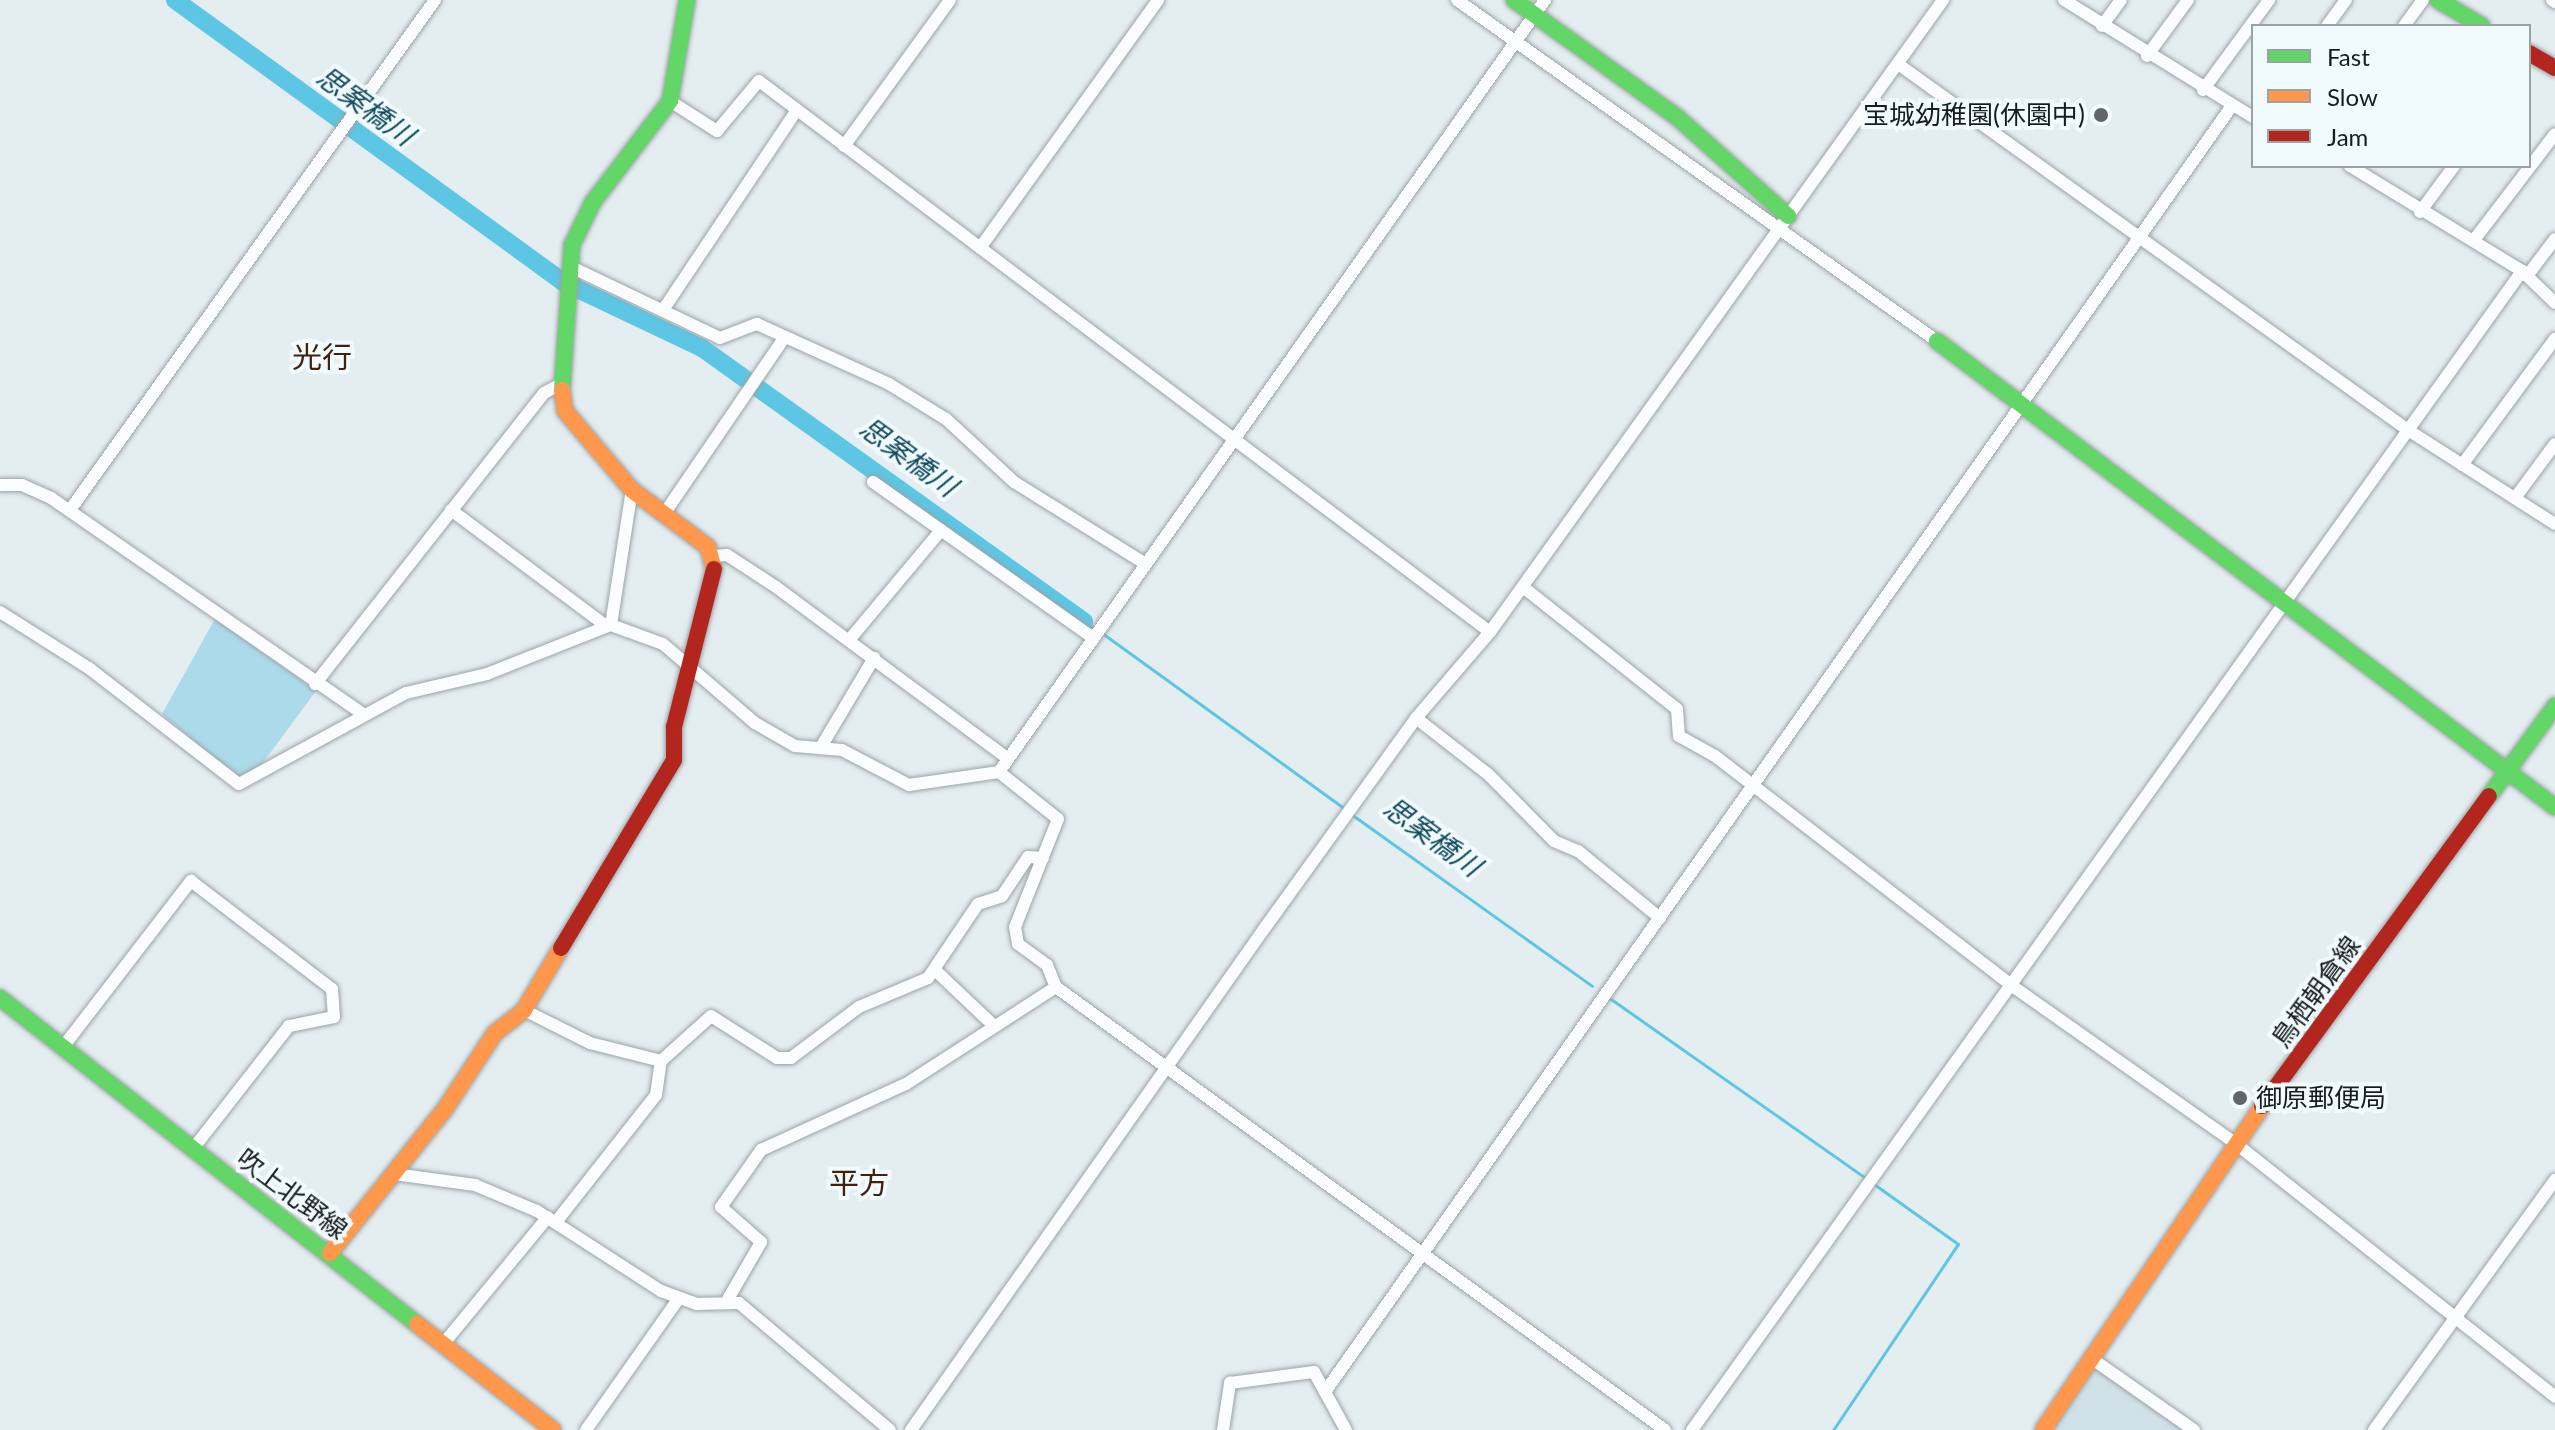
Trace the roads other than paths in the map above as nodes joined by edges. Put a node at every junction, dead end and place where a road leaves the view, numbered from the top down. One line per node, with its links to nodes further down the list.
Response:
1 (435, 0): 64 (street)
2 (687, 0): 29 (street)
3 (950, 0): 34 (street)
4 (1158, 0): 46 (street)
5 (1457, 0): 23 (street)
6 (1514, 0): 16 (street)
7 (1545, 0): 16 (street)
8 (1943, 0): 26 (street)
9 (2064, 0): 22 (street)
10 (2121, 0): 22 (street)
11 (2188, 0): 24 (street)
12 (2269, 0): 17 (street)
13 (2346, 0): 18 (street)
14 (2423, 0): 19 (street)
15 (2438, 0): 20 (street)
16 (1535, 15): 23 (street); 42 (street)
17 (2251, 24)
18 (2328, 24)
19 (2405, 24)
20 (2478, 24)
21 (2251, 25): 28 (street)
22 (2102, 26): 24 (street)
23 (1516, 42): 42 (street); 57 (street)
24 (2147, 56): 28 (street)
25 (2531, 57): 27 (street)
26 (1898, 64): 42 (street); 43 (street)
27 (2554, 65)
28 (2203, 90): 30 (street)
29 (670, 101): 31 (street); 47 (street)
30 (2231, 107): 32 (street); 43 (street)
31 (797, 110): 34 (street); 50 (street)
32 (2251, 116)
33 (2555, 134): 35 (street)
34 (844, 146): 46 (street)
35 (2531, 165)
36 (2353, 168): 40 (street)
37 (2375, 168): 40 (street)
38 (2453, 168): 41 (street)
39 (2529, 168): 45 (street)
40 (2368, 177): 41 (street)
41 (2420, 212): 45 (street)
42 (1783, 223): 53 (street); 71 (street)
43 (2139, 239): 55 (street); 56 (street)
44 (2555, 239): 48 (street)
45 (2474, 240): 48 (street)
46 (980, 248): 57 (street)
47 (569, 266): 50 (street); 54 (street)
48 (2524, 274): 49 (street); 56 (street)
49 (2555, 303)
50 (663, 310): 51 (street)
51 (784, 338): 66 (street); 70 (street)
52 (2555, 339): 59 (street)
53 (1937, 341): 55 (street)
54 (561, 384): 62 (street); 65 (street)
55 (2019, 404): 72 (street); 88 (street)
56 (2408, 430): 59 (street); 72 (street)
57 (1234, 438): 70 (street); 76 (street)
58 (2555, 444): 63 (street)
59 (2462, 465): 63 (street)
60 (873, 482): 68 (street)
61 (0, 485): 64 (street)
62 (632, 490): 66 (street); 74 (street)
63 (2515, 498): 67 (street)
64 (70, 510): 80 (street)
65 (451, 510): 74 (street); 80 (street)
66 (664, 514): 69 (street)
67 (2555, 524)
68 (941, 530): 75 (street); 77 (street)
69 (712, 556): 77 (street); 79 (street)
70 (1144, 563): 75 (street)
71 (1523, 587): 76 (street); 88 (street)
72 (2285, 601): 86 (street); 93 (street)
73 (0, 612): 82 (street)
74 (609, 626): 79 (street); 82 (street)
75 (1096, 632): 85 (street)
76 (1490, 632): 83 (street)
77 (850, 639): 78 (street)
78 (874, 658): 84 (street); 85 (street)
79 (690, 670): 84 (street); 96 (street)
80 (315, 684): 82 (street)
81 (2555, 706): 86 (street, 鳥栖朝倉線)
82 (363, 714)
83 (1416, 718): 91 (street); 100 (street)
84 (821, 747): 87 (street)
85 (1007, 758): 87 (street)
86 (2508, 771): 89 (street); 101 (street, 鳥栖朝倉線)
87 (999, 772): 90 (street)
88 (1753, 787): 91 (street); 93 (street)
89 (2555, 807)
90 (1043, 858): 92 (street); 94 (street)
91 (1660, 918): 107 (street)
92 (935, 970): 97 (street); 99 (street)
93 (2011, 985): 101 (street); 122 (street)
94 (1056, 987): 97 (street); 100 (street)
95 (0, 998): 98 (street, 吹上北野線)
96 (524, 1010): 99 (street); 103 (street)
97 (994, 1026): 109 (street)
98 (63, 1047): 102 (street, 吹上北野線); 102 (street)
99 (661, 1061): 105 (street)
100 (1166, 1070): 107 (street); 118 (street)
101 (2235, 1143): 110 (street); 112 (street, 鳥栖朝倉線)
102 (193, 1149): 106 (street, 吹上北野線)
103 (394, 1174): 105 (street); 106 (street)
104 (2555, 1180): 110 (street)
105 (552, 1220): 108 (street); 111 (street)
106 (330, 1253): 111 (street, 吹上北野線)
107 (1420, 1257): 113 (street); 121 (street)
108 (679, 1298): 109 (street); 116 (street)
109 (728, 1299): 117 (street)
110 (2452, 1322): 114 (street); 125 (street)
111 (444, 1343): 115 (street, 吹上北野線)
112 (2091, 1358): 123 (street, 鳥栖朝倉線); 124 (street)
113 (1325, 1392): 119 (street); 120 (street)
114 (2555, 1397)
115 (553, 1430)
116 (586, 1430)
117 (890, 1430)
118 (911, 1430)
119 (1223, 1430)
120 (1346, 1430)
121 (1665, 1430)
122 (1692, 1430)
123 (2043, 1430)
124 (2194, 1430)
125 (2374, 1430)

